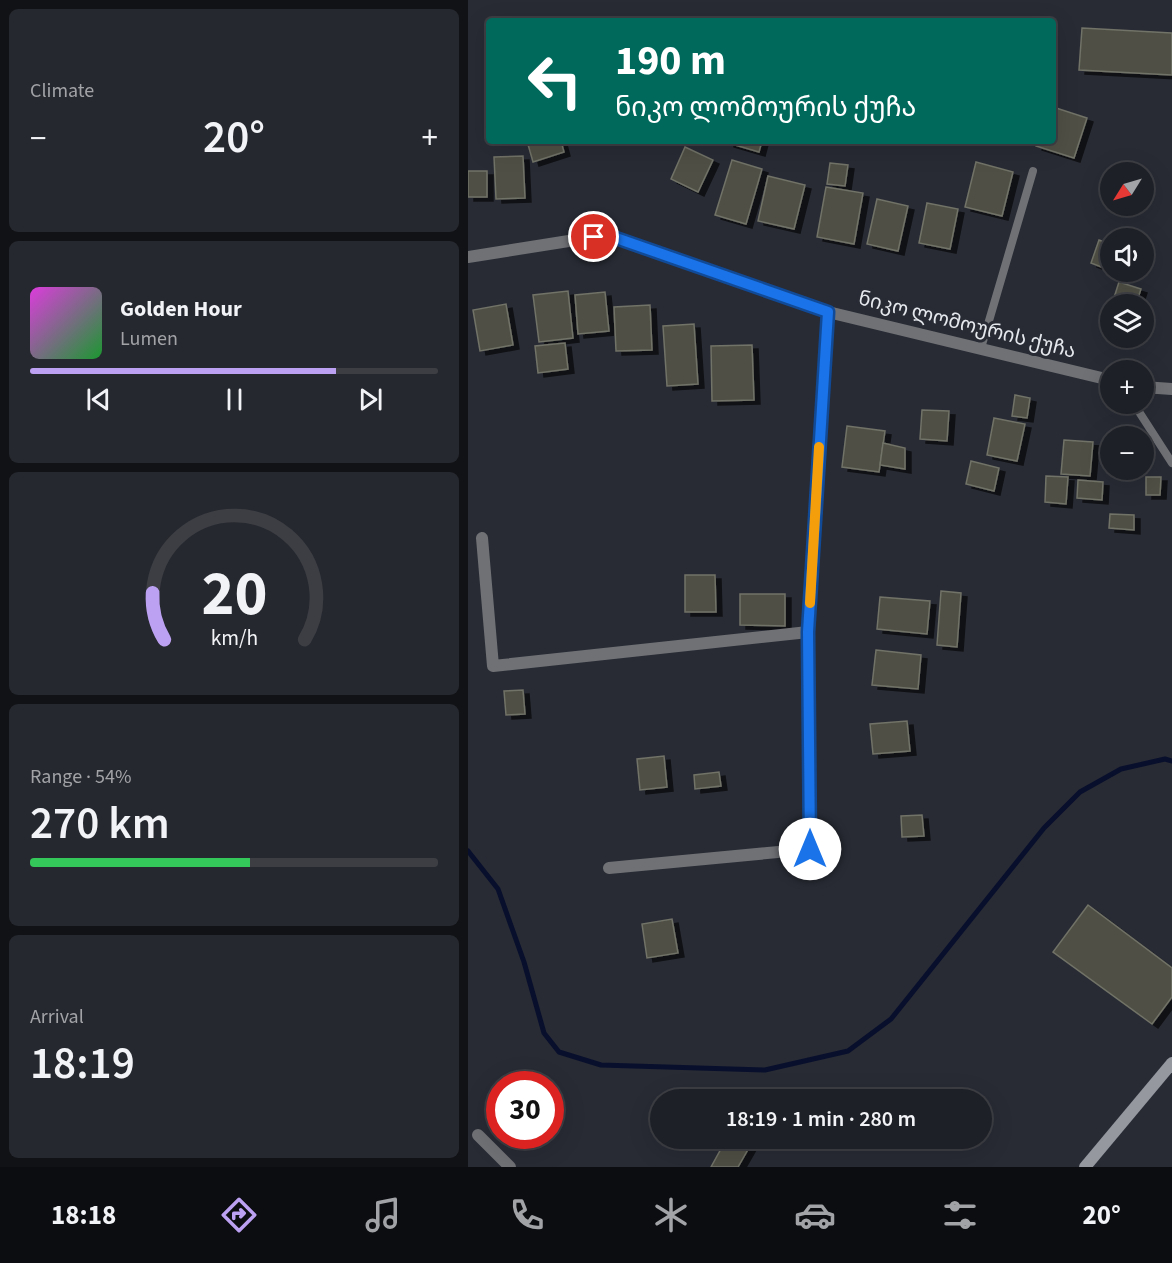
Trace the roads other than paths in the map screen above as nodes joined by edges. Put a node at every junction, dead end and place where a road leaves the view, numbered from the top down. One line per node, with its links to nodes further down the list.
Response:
1 (1033, 171): 4 (lane)
2 (468, 256): 3 (street, ნიკო ლომოურის ქუჩა)
3 (828, 312): 4 (street, ნიკო ლომოურის ქუჩა); 11 (street)
4 (981, 348): 5 (street, ნიკო ლომოურის ქუჩა)
5 (1100, 378)
6 (1154, 389): 7 (street)
7 (1172, 389)
8 (1140, 414): 9 (lane)
9 (1172, 463)
10 (482, 538): 11 (street)
11 (808, 632): 12 (street)
12 (609, 868)
13 (1172, 1063): 16 (main road)
14 (478, 1135): 15 (street)
15 (510, 1167)
16 (1085, 1167)

